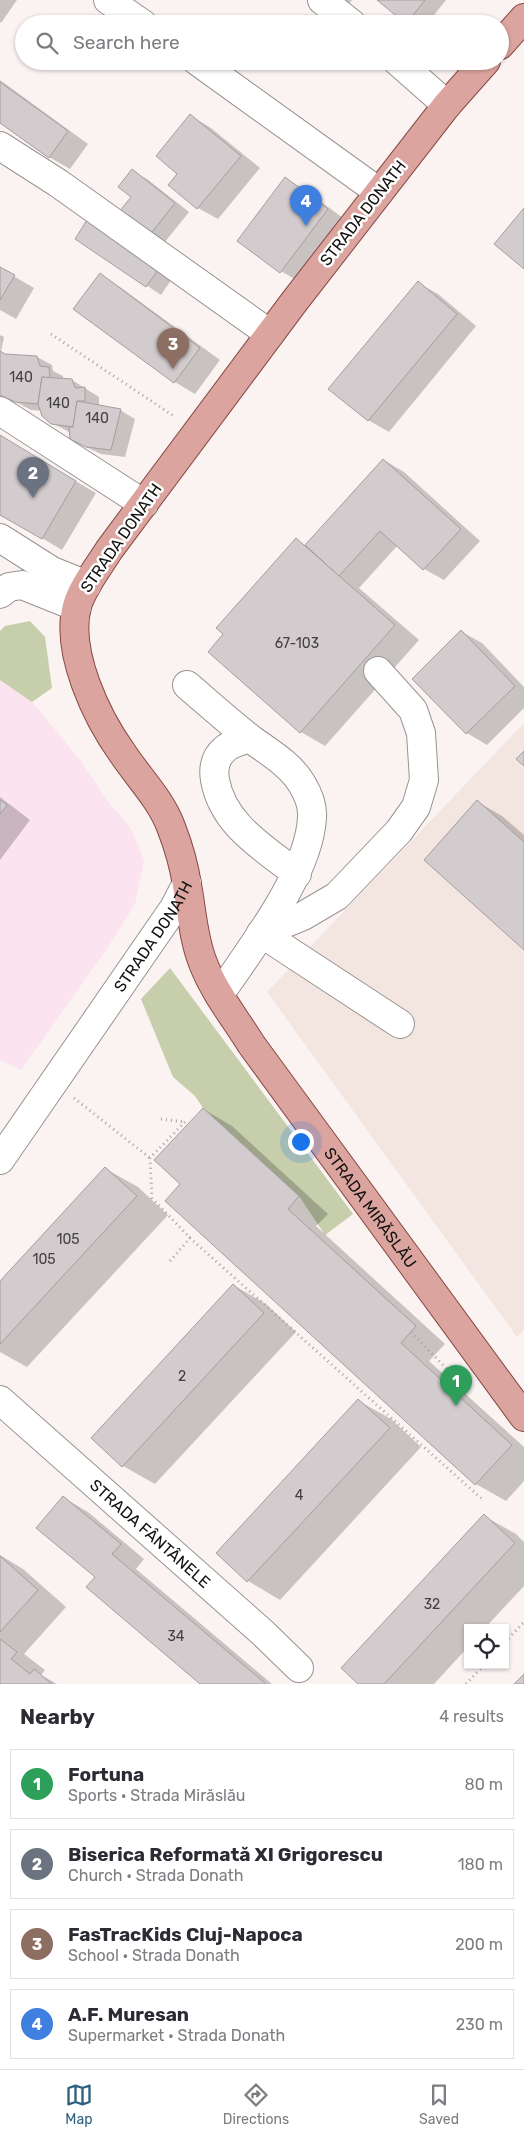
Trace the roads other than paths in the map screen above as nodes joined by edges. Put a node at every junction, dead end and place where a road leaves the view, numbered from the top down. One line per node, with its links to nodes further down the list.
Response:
1 (108, 0): 3 (street)
2 (322, 0): 4 (street)
3 (130, 15)
4 (341, 15)
5 (524, 18): 6 (main road)
6 (509, 35)
7 (210, 70): 12 (street)
8 (407, 70): 10 (street)
9 (478, 70): 10 (main road, STRADA DONATH)
10 (447, 106): 12 (main road, STRADA DONATH)
11 (0, 146): 13 (street)
12 (379, 192): 13 (main road, STRADA DONATH)
13 (270, 334): 15 (main road, STRADA DONATH)
14 (0, 411): 15 (street)
15 (144, 504): 18 (main road, STRADA DONATH)
16 (0, 538): 18 (street)
17 (0, 594): 18 (street)
18 (82, 596): 23 (main road, STRADA DONATH)
19 (378, 671): 24 (street)
20 (187, 684): 21 (street)
21 (249, 738): 22 (street); 22 (street)
22 (297, 874): 24 (street)
23 (187, 883): 25 (main road, STRADA MIRĂSLĂU); 27 (street, STRADA DONATH)
24 (260, 933): 25 (street); 26 (street)
25 (220, 994): 29 (main road, STRADA MIRĂSLĂU)
26 (400, 1024)
27 (0, 1160)
28 (0, 1400): 30 (street, STRADA FÂNTÂNELE)
29 (524, 1417)
30 (299, 1668)

